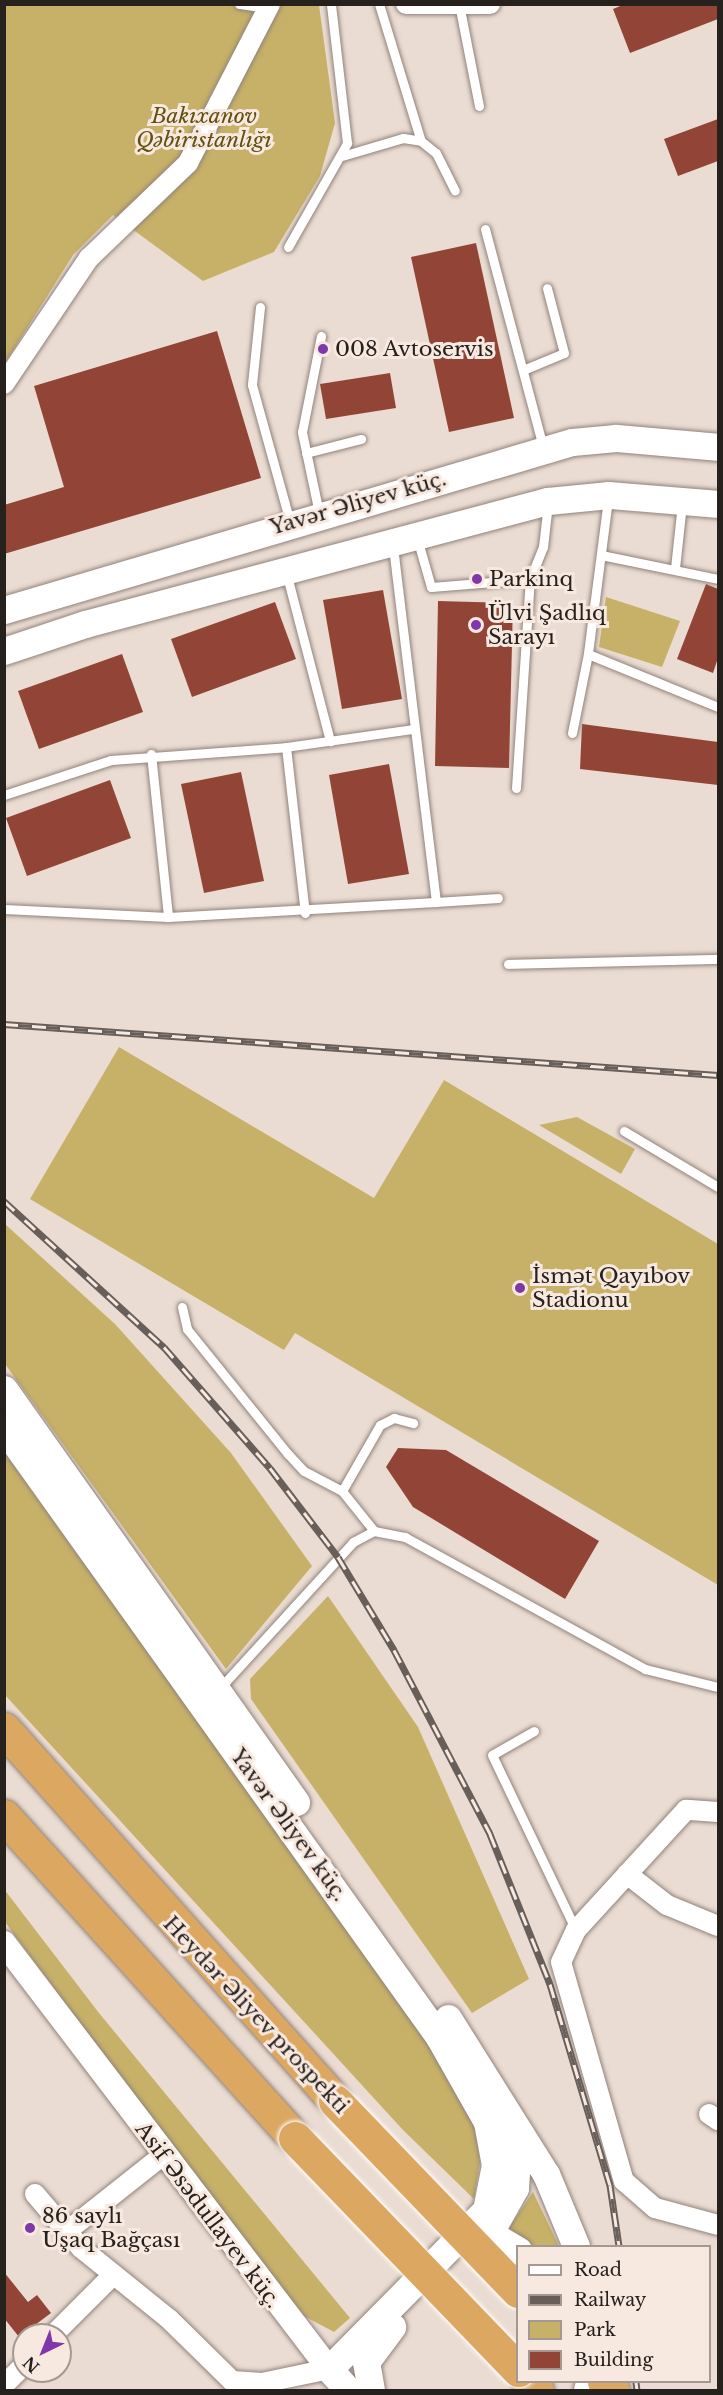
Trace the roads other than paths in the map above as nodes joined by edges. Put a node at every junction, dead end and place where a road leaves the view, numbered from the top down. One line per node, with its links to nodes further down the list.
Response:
1 (239, 4): 6 (lane)
2 (331, 4): 10 (lane)
3 (379, 4): 9 (lane)
4 (406, 4): 7 (street)
5 (490, 4): 7 (street)
6 (268, 6): 18 (street)
7 (459, 6): 8 (lane)
8 (479, 106)
9 (421, 141): 10 (lane); 11 (lane)
10 (342, 156): 13 (lane)
11 (455, 191)
12 (485, 229): 17 (lane)
13 (288, 247)
14 (547, 288): 17 (lane)
15 (260, 307): 28 (lane)
16 (321, 336): 22 (lane)
17 (523, 370): 21 (lane)
18 (4, 384)
19 (361, 439): 22 (lane)
20 (718, 447): 21 (main road, Yavər Əliyev küç.)
21 (544, 450): 27 (main road, Yavər Əliyev küç.)
22 (306, 453): 27 (lane)
23 (609, 495): 24 (main road); 25 (main road); 30 (lane)
24 (548, 501): 29 (main road); 33 (lane)
25 (682, 501): 26 (main road); 31 (lane)
26 (718, 504)
27 (319, 513): 28 (main road, Yavər Əliyev küç.)
28 (290, 522): 35 (main road, Yavər Əliyev küç.)
29 (404, 539): 32 (main road); 33 (lane); 39 (lane)
30 (601, 555): 31 (lane); 37 (lane)
31 (675, 568): 34 (lane)
32 (285, 570): 36 (main road); 41 (lane)
33 (530, 579): 44 (lane)
34 (718, 579)
35 (4, 610)
36 (4, 651)
37 (588, 654): 38 (lane); 40 (lane)
38 (718, 707)
39 (413, 729): 41 (lane); 47 (lane)
40 (572, 733)
41 (330, 741): 42 (lane)
42 (286, 747): 43 (lane); 49 (lane)
43 (151, 754): 45 (lane); 50 (lane)
44 (516, 788)
45 (4, 795)
46 (498, 898): 47 (lane)
47 (436, 902): 49 (lane)
48 (4, 909): 50 (lane)
49 (306, 913): 50 (lane)
50 (168, 917)
51 (718, 959): 52 (lane)
52 (508, 964)
53 (624, 1131): 54 (lane)
54 (718, 1187)
55 (182, 1306): 59 (lane)
56 (4, 1389): 62 (main road, Yavər Əliyev küç.)
57 (413, 1423): 59 (lane)
58 (4, 1428): 79 (main road, Yavər Əliyev küç.)
59 (342, 1491): 60 (lane)
60 (374, 1531): 61 (lane); 62 (lane)
61 (718, 1687)
62 (217, 1691): 73 (main road, Yavər Əliyev küç.)
63 (4, 1725): 66 (highway)
64 (4, 1730): 66 (highway, Heydər Əliyev prospekti)
65 (534, 1731): 71 (lane)
66 (32, 1762): 83 (highway, Heydər Əliyev prospekti, bridge)
67 (718, 1812): 69 (street)
68 (4, 1816): 85 (highway, bridge)
69 (627, 1874): 70 (street); 71 (street)
70 (718, 1926)
71 (576, 1930): 76 (street)
72 (4, 1943): 74 (street, Asif Əsədullayev küç.)
73 (502, 2101): 78 (main road); 80 (main road, Yavər Əliyev küç.)
74 (164, 2155): 77 (street); 86 (street, Asif Əsədullayev küç.)
75 (35, 2194): 77 (street)
76 (718, 2224)
77 (66, 2232): 82 (street)
78 (486, 2235): 79 (main road); 81 (main road); 88 (main road)
79 (460, 2240): 86 (main road, Yavər Əliyev küç.)
80 (575, 2245)
81 (516, 2249)
82 (113, 2275): 84 (street); 86 (street)
83 (516, 2289)
84 (65, 2323)
85 (516, 2368)
86 (333, 2380): 87 (main road)
87 (348, 2391)
88 (371, 2391)

